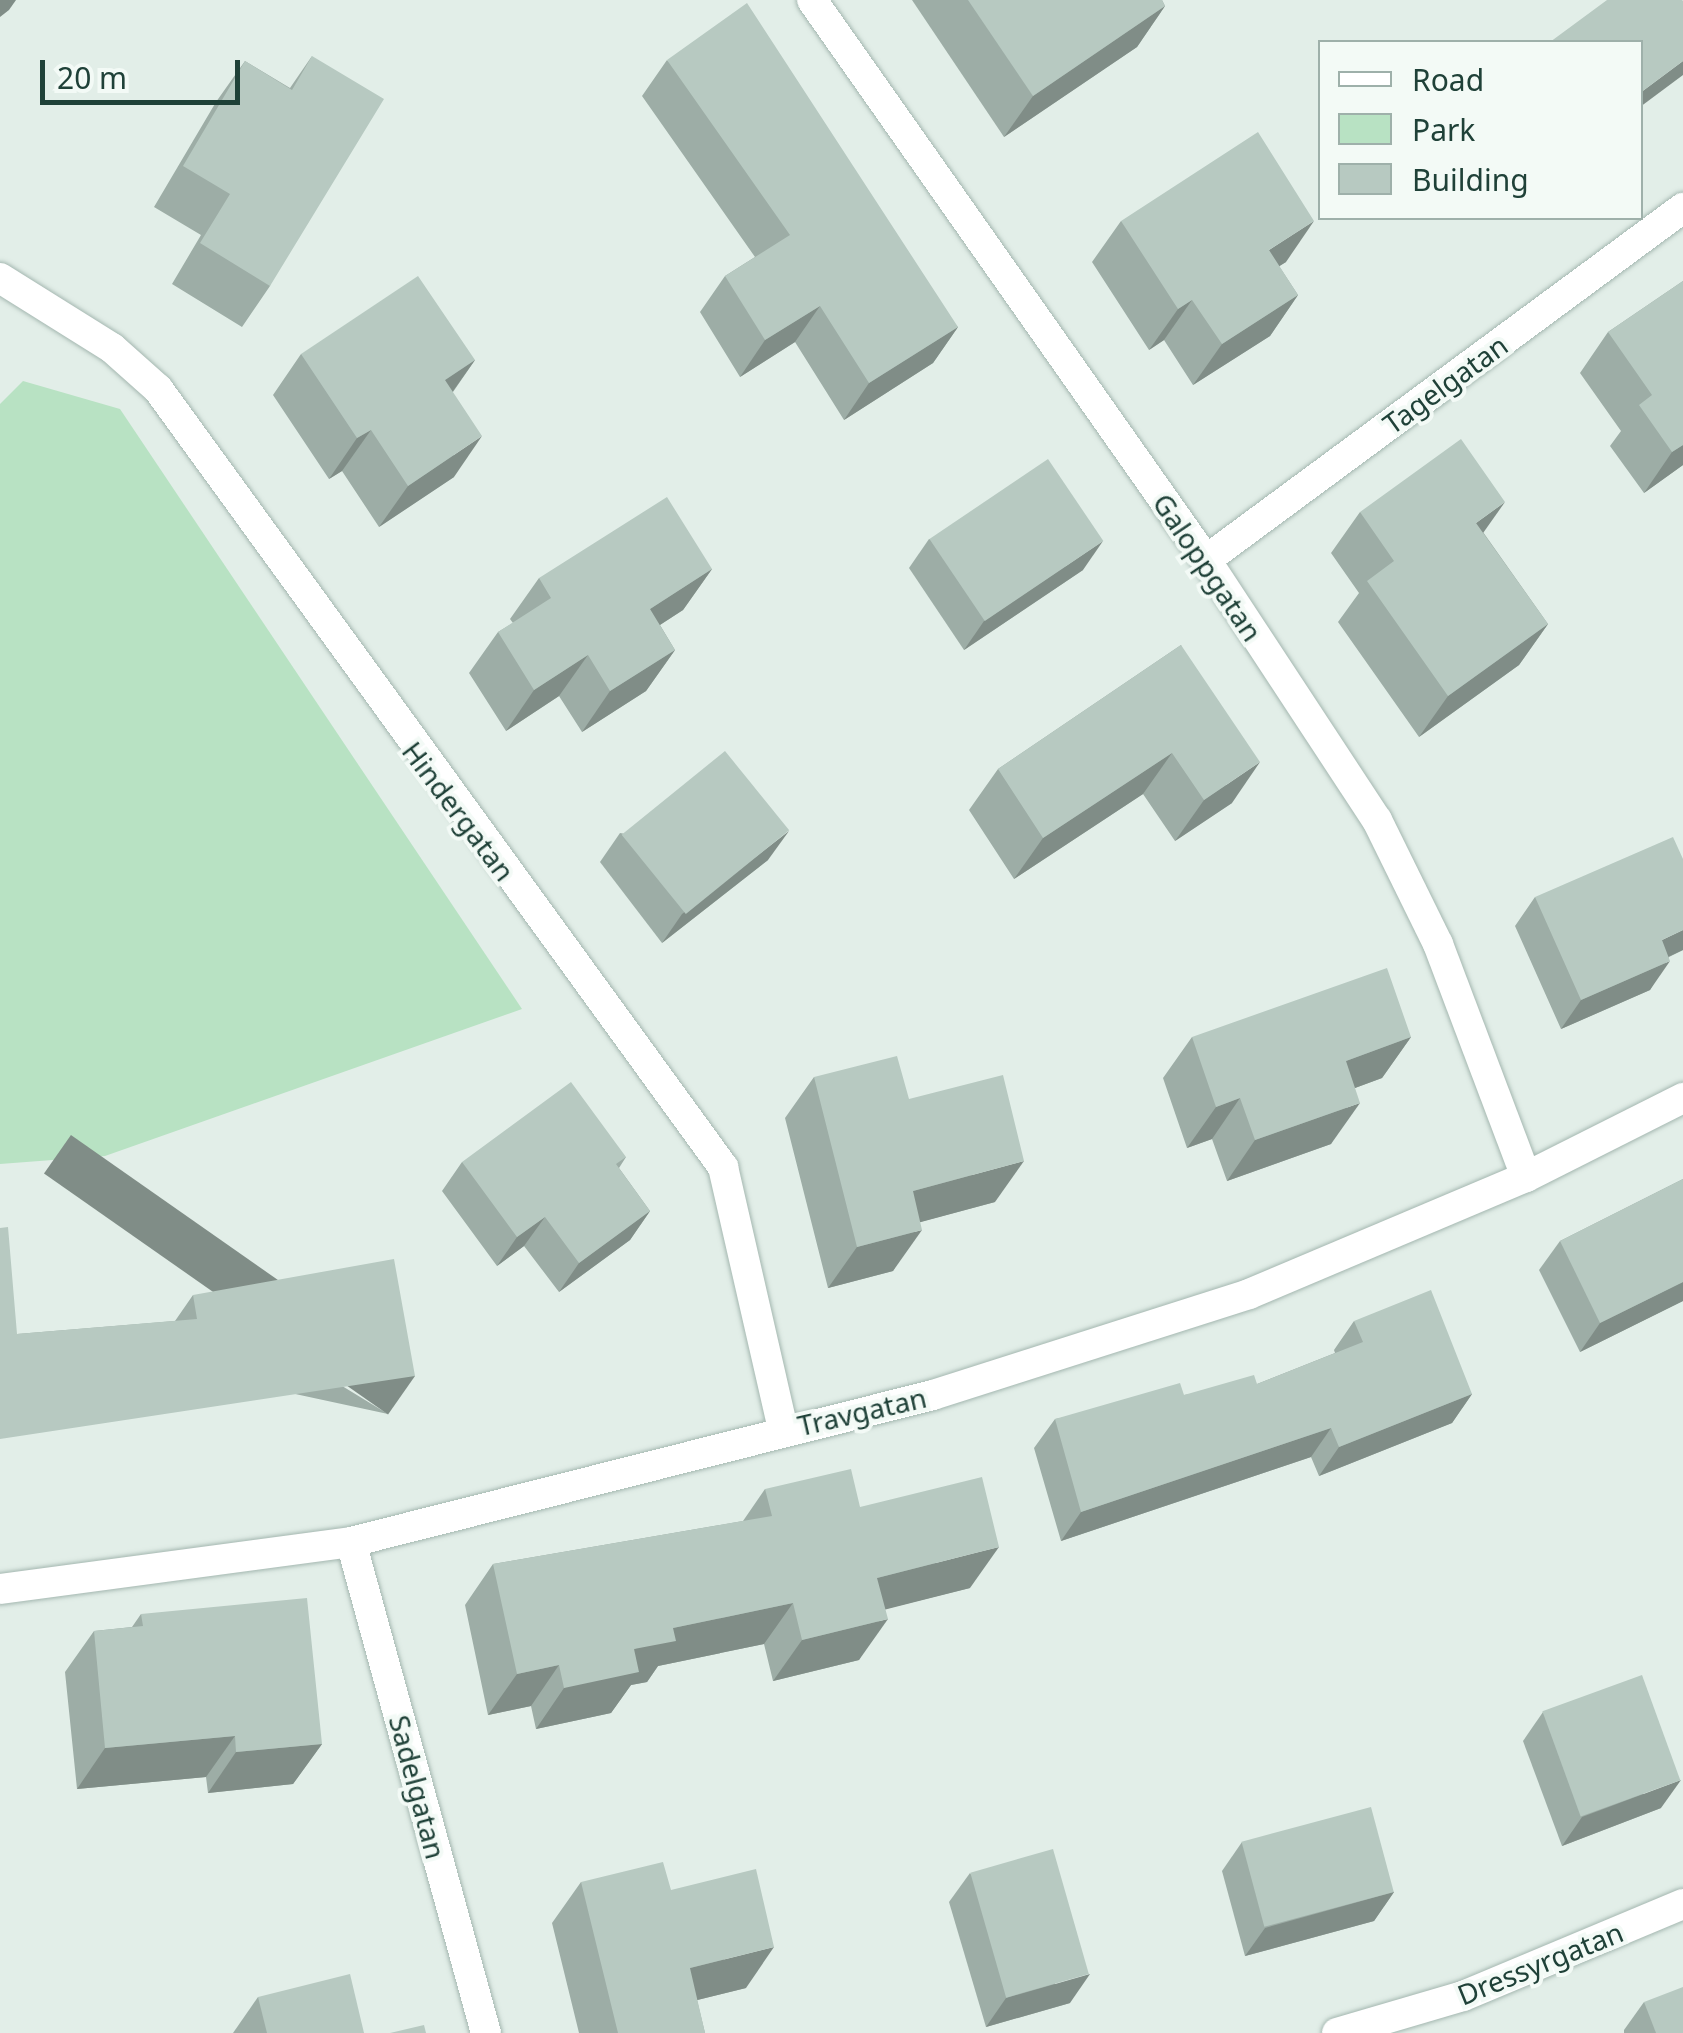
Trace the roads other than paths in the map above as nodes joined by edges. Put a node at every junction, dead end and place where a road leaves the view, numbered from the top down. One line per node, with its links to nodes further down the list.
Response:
1 (812, 0): 4 (street, Galoppgatan)
2 (1683, 208): 4 (street, Tagelgatan)
3 (0, 278): 7 (street, Hindergatan)
4 (1206, 560): 6 (street, Galoppgatan)
5 (1683, 1098): 6 (street, Travgatan)
6 (1526, 1177): 7 (street, Travgatan)
7 (782, 1430): 8 (street, Travgatan)
8 (351, 1542): 9 (street, Travgatan); 11 (street, Sadelgatan)
9 (0, 1588)
10 (1683, 1904): 12 (street, Dressyrgatan)
11 (486, 2033)
12 (1337, 2033)

